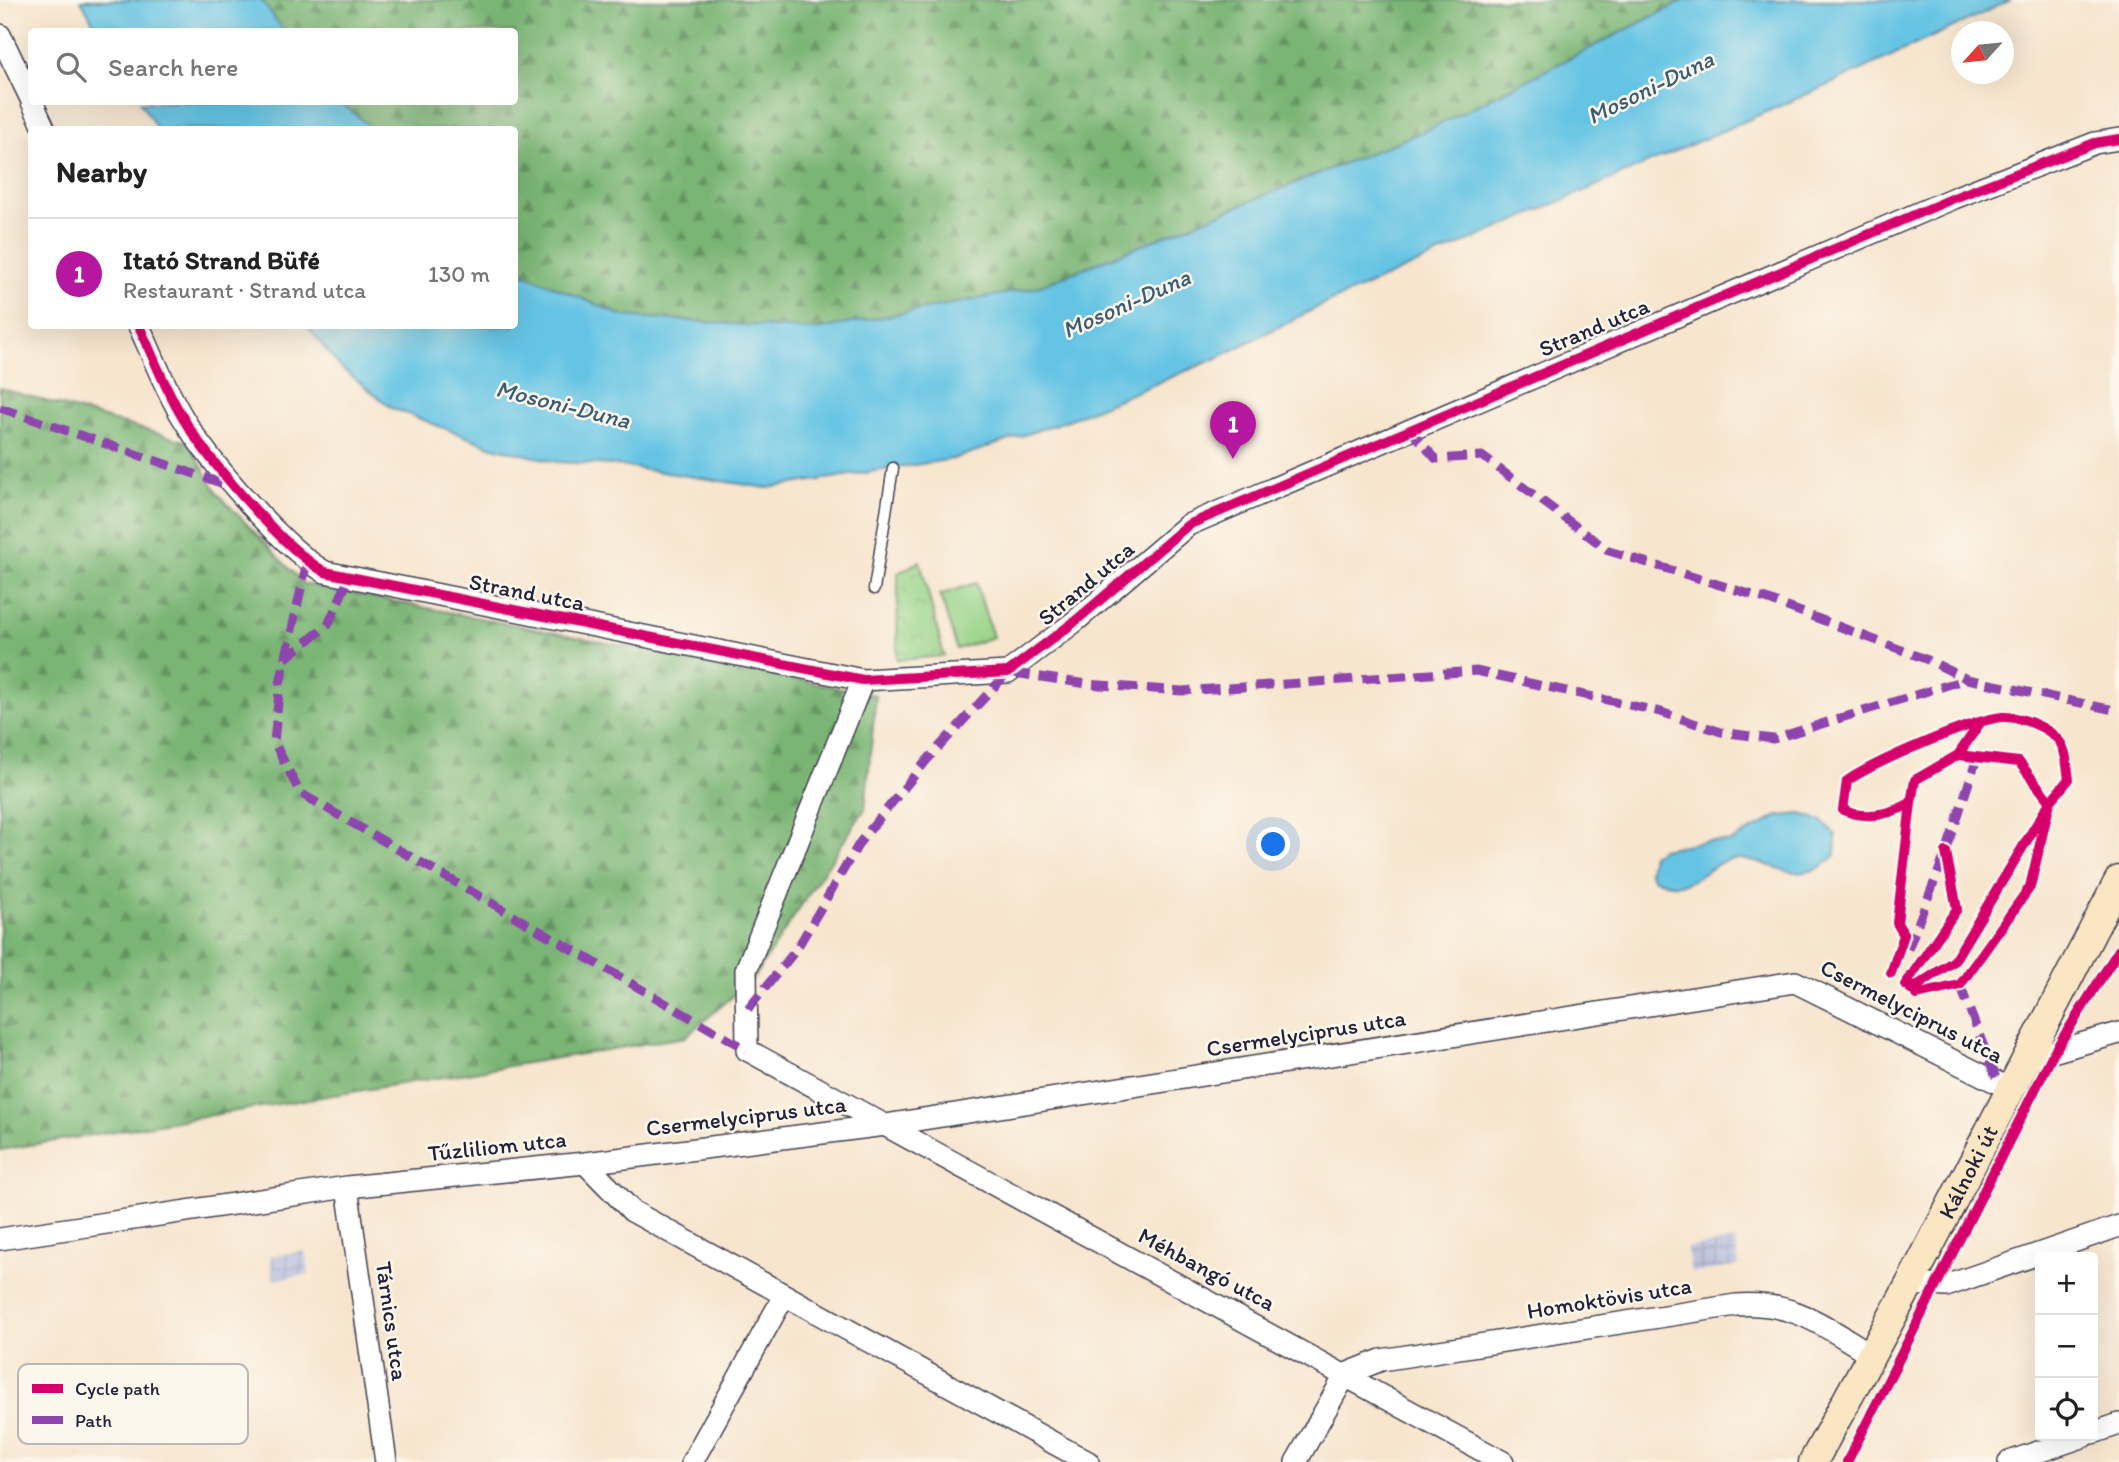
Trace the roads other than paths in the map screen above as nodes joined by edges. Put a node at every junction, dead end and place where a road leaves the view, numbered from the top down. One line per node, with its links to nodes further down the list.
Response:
1 (0, 35): 2 (street)
2 (28, 93)
3 (34, 105): 4 (street)
4 (43, 126)
5 (2119, 139): 9 (street, Strand utca)
6 (141, 329): 9 (street, Strand utca)
7 (893, 468): 8 (lane)
8 (874, 589)
9 (863, 680): 14 (street, Méhbangó utca)
10 (2119, 880): 12 (street, Kálnoki út)
11 (2119, 1033): 12 (street)
12 (2028, 1059): 13 (street, Kálnoki út)
13 (2010, 1090): 14 (street, Csermelyciprus utca); 19 (street, Kálnoki út)
14 (885, 1125): 15 (street, Csermelyciprus utca); 22 (street, Méhbangó utca)
15 (585, 1163): 16 (street, Tűzliliom utca); 20 (street, Tűzliliom utca)
16 (347, 1187): 18 (street, Tűzliliom utca); 26 (street, Tárnics utca)
17 (2119, 1226): 19 (street)
18 (0, 1239)
19 (1910, 1284): 21 (street, Kálnoki út)
20 (784, 1296): 27 (street); 28 (street, Tűzliliom utca)
21 (1871, 1354): 22 (street, Homoktövis utca); 31 (street, Kálnoki út)
22 (1346, 1374): 29 (street); 30 (street, Méhbangó utca)
23 (2119, 1424): 24 (street)
24 (2098, 1431)
25 (2070, 1441): 32 (street)
26 (386, 1462)
27 (692, 1462)
28 (1087, 1462)
29 (1296, 1462)
30 (1503, 1462)
31 (1813, 1462)
32 (2009, 1462)

